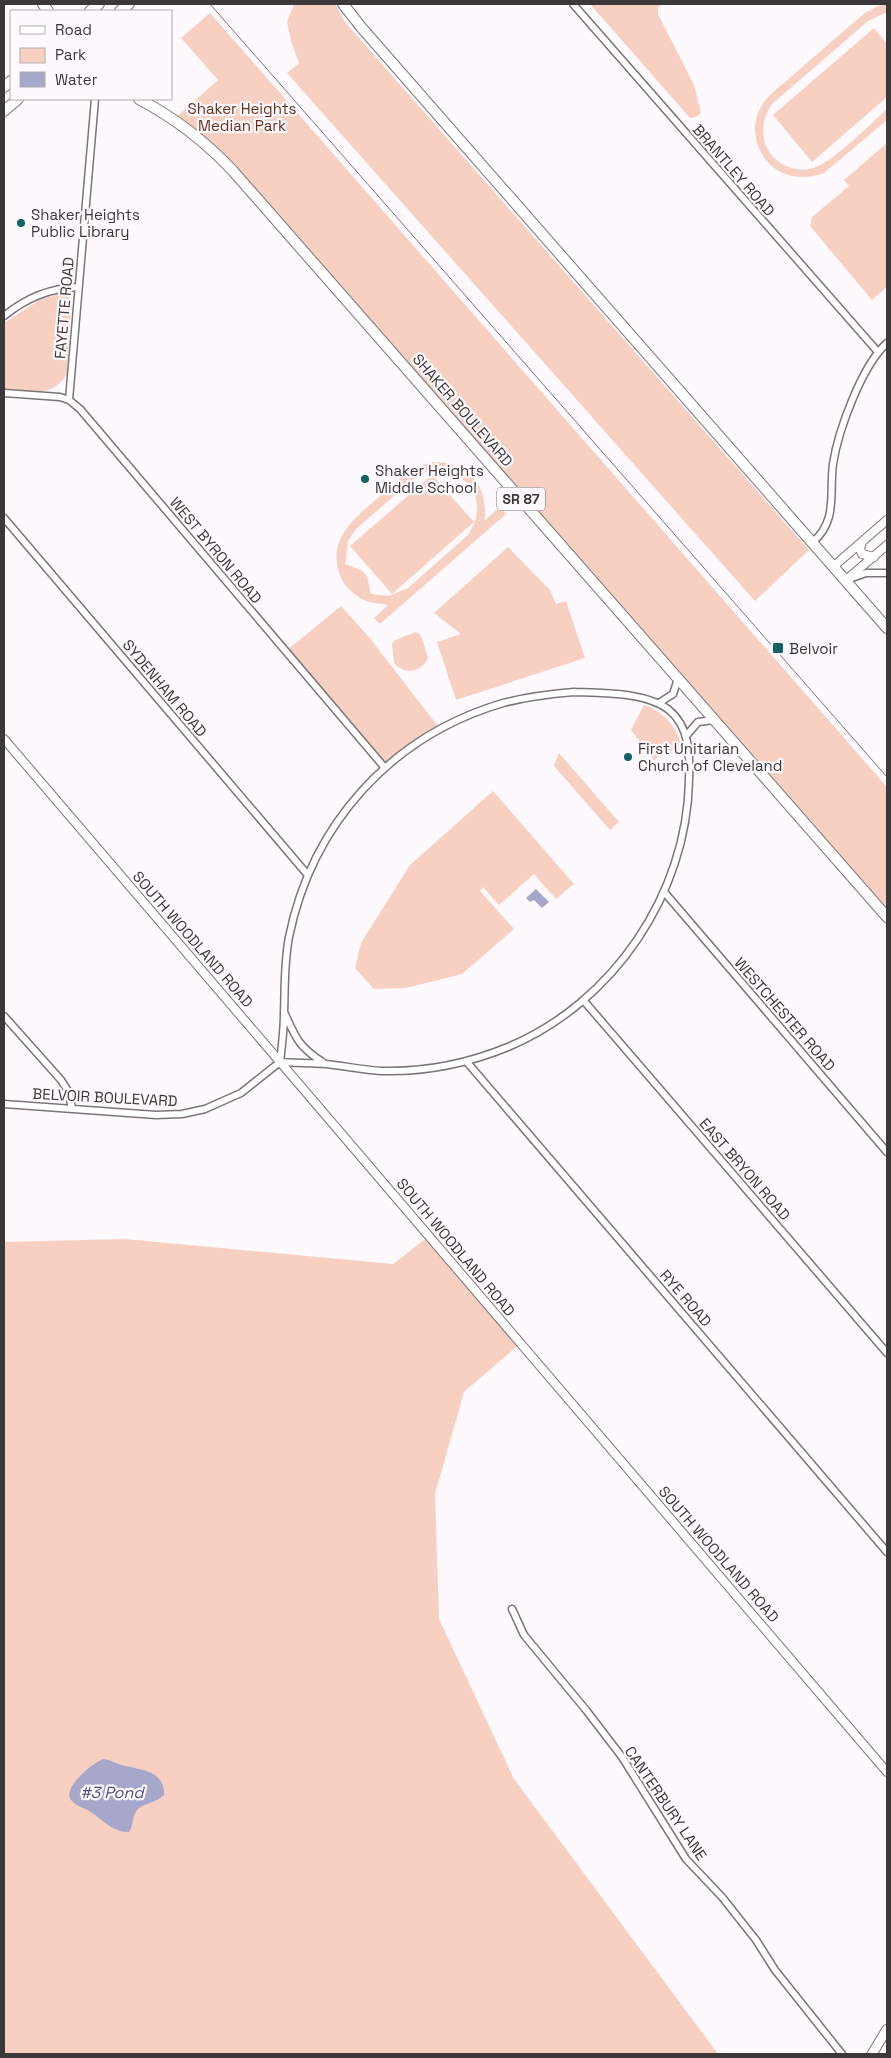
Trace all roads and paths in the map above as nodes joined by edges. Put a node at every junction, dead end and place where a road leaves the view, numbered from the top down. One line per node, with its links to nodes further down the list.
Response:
1 (343, 4): 15 (main road)
2 (573, 4): 10 (street, BRANTLEY ROAD)
3 (17, 100): 6 (main road)
4 (95, 100): 7 (street, FAYETTE ROAD)
5 (141, 100): 23 (main road, SHAKER BOULEVARD / SR 87)
6 (4, 111)
7 (78, 287): 8 (street); 12 (street, FAYETTE ROAD)
8 (4, 316)
9 (887, 343): 10 (street)
10 (878, 352): 15 (street)
11 (4, 393): 12 (street)
12 (69, 400): 28 (street, WEST BYRON ROAD)
13 (4, 518): 29 (street, SYDENHAM ROAD)
14 (887, 520): 16 (street)
15 (813, 542): 19 (main road)
16 (862, 542): 18 (street); 19 (street)
17 (887, 545): 18 (street)
18 (874, 557): 21 (street)
19 (834, 566): 21 (main road)
20 (887, 573): 21 (street)
21 (846, 580): 22 (main road)
22 (887, 628)
23 (678, 679): 24 (street); 25 (main road, SHAKER BOULEVARD / SR 87)
24 (659, 703): 26 (street); 28 (street)
25 (714, 720): 26 (street); 31 (main road, SHAKER BOULEVARD / SR 87)
26 (686, 736): 30 (street)
27 (4, 739): 36 (street, SOUTH WOODLAND ROAD)
28 (385, 768): 29 (street)
29 (307, 874): 33 (street)
30 (665, 893): 32 (street); 40 (street, WESTCHESTER ROAD)
31 (887, 917)
32 (584, 1001): 35 (street); 41 (street, EAST BRYON ROAD)
33 (284, 1013): 36 (street); 37 (street)
34 (4, 1016): 39 (street)
35 (466, 1061): 37 (street); 42 (street, RYE ROAD)
36 (280, 1062): 37 (street); 39 (street, BELVOIR BOULEVARD); 44 (street, SOUTH WOODLAND ROAD)
37 (326, 1064)
38 (4, 1104): 39 (street, BELVOIR BOULEVARD)
39 (72, 1108)
40 (887, 1152)
41 (887, 1353)
42 (887, 1552)
43 (512, 1609): 46 (street, CANTERBURY LANE)
44 (887, 1772)
45 (887, 2030): 47 (main road)
46 (842, 2054)
47 (872, 2054)

